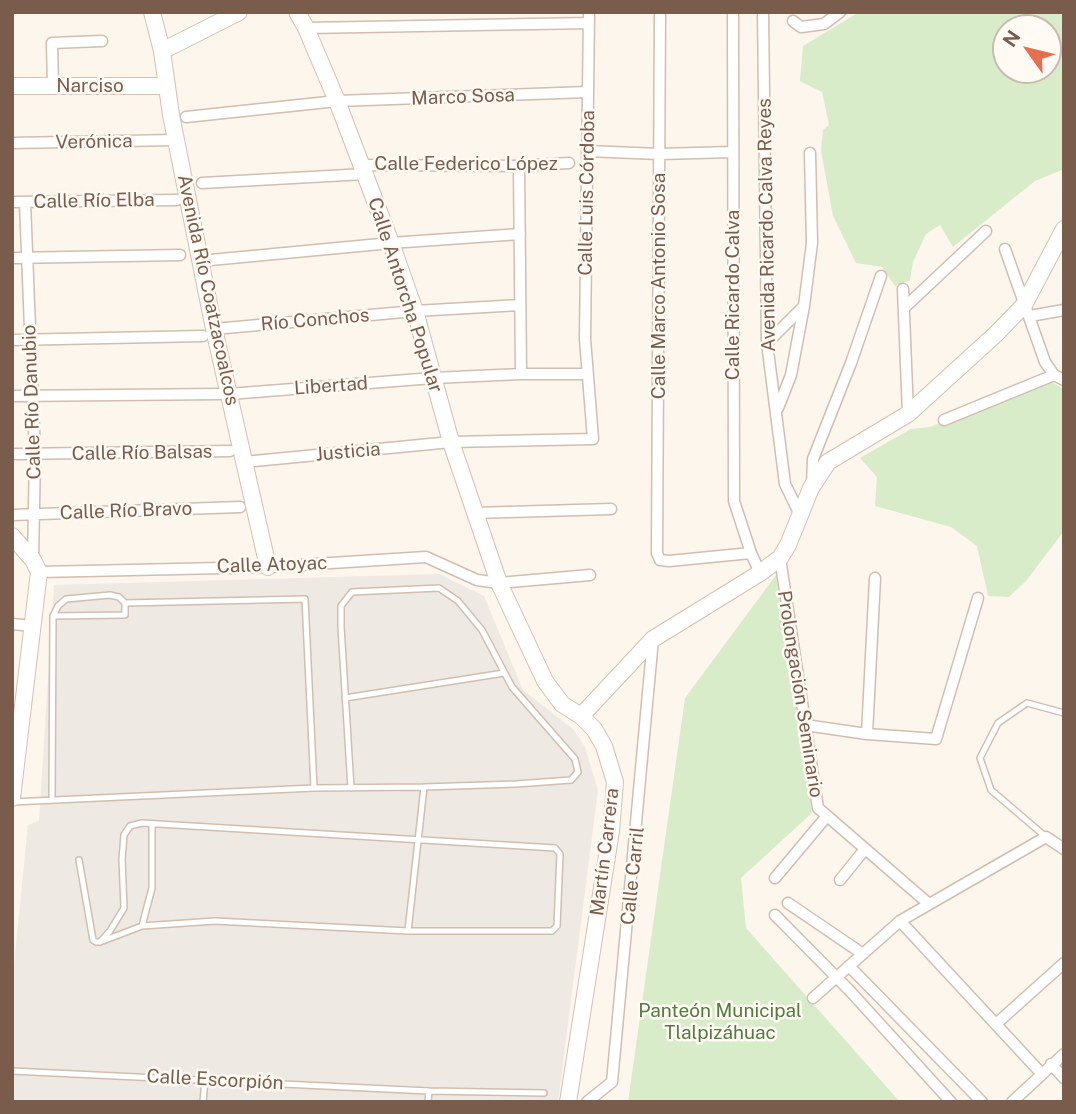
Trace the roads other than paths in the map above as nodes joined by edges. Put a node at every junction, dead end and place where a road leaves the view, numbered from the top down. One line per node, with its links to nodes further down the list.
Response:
1 (152, 12): 12 (main road, Avenida Río Coatzacoalcos)
2 (297, 12): 10 (main road, Calle Antorcha Popular)
3 (660, 12): 24 (street, Calle Marco Antonio Sosa)
4 (733, 12): 22 (street, Calle Ricardo Calva)
5 (763, 12): 52 (street, Avenida Ricardo Calva Reyes)
6 (840, 12): 9 (street)
7 (233, 14): 12 (main road)
8 (589, 18): 10 (street); 16 (street, Calle Luis Córdoba)
9 (793, 21)
10 (306, 27): 17 (main road, Calle Antorcha Popular)
11 (102, 41): 14 (street)
12 (162, 51): 15 (main road, Avenida Río Coatzacoalcos)
13 (12, 86): 14 (main road, Narciso)
14 (53, 86): 15 (main road, Narciso)
15 (167, 86): 19 (main road, Avenida Río Coatzacoalcos)
16 (588, 92): 17 (street, Marco Sosa); 21 (street, Calle Luis Córdoba)
17 (337, 101): 18 (street, Marco Sosa); 27 (main road, Calle Antorcha Popular)
18 (186, 117)
19 (176, 140): 20 (street, Verónica); 40 (main road, Avenida Río Coatzacoalcos)
20 (12, 143)
21 (587, 151): 24 (street); 54 (street, Calle Luis Córdoba)
22 (733, 152): 24 (street); 77 (street, Calle Ricardo Calva)
23 (810, 153): 44 (street)
24 (659, 154): 77 (street, Calle Marco Antonio Sosa)
25 (569, 163): 26 (street, Calle Federico López)
26 (519, 166): 27 (street, Calle Federico López); 34 (street)
27 (364, 169): 28 (street, Calle Federico López); 35 (main road, Calle Antorcha Popular)
28 (202, 183)
29 (177, 200): 31 (street, Calle Río Elba)
30 (12, 202): 31 (street, Calle Río Elba)
31 (25, 202): 39 (street, Calle Río Danubio)
32 (1064, 229): 48 (main road)
33 (986, 230): 45 (street)
34 (520, 234): 35 (street); 43 (street)
35 (391, 243): 40 (street); 47 (main road, Calle Antorcha Popular)
36 (1005, 249): 48 (street)
37 (180, 255): 39 (street)
38 (12, 258): 39 (street)
39 (27, 258): 51 (street, Calle Río Danubio)
40 (201, 261): 49 (main road, Avenida Río Coatzacoalcos)
41 (881, 276): 69 (street)
42 (903, 289): 45 (street)
43 (520, 305): 47 (street, Río Conchos); 53 (street)
44 (804, 306): 52 (street); 60 (street)
45 (904, 308): 61 (street)
46 (1064, 310): 48 (street)
47 (415, 311): 49 (street, Río Conchos); 56 (main road, Calle Antorcha Popular)
48 (1027, 311): 55 (street); 61 (main road)
49 (209, 333): 51 (street, Río Conchos); 57 (main road, Avenida Río Coatzacoalcos)
50 (12, 340): 51 (street, Río Conchos)
51 (30, 340): 59 (street, Calle Río Danubio)
52 (767, 343): 60 (street, Avenida Ricardo Calva Reyes)
53 (521, 374): 54 (street, Libertad); 56 (street, Libertad)
54 (587, 374): 63 (street, Calle Luis Córdoba)
55 (1059, 377): 62 (street)
56 (433, 378): 57 (street, Libertad); 64 (main road, Calle Antorcha Popular)
57 (225, 394): 59 (street, Libertad); 68 (main road, Avenida Río Coatzacoalcos)
58 (12, 396): 59 (street, Libertad)
59 (33, 396): 67 (street, Calle Río Danubio)
60 (777, 411): 75 (street, Avenida Ricardo Calva Reyes)
61 (908, 414): 69 (main road)
62 (944, 420)
63 (593, 439): 64 (street, Justicia)
64 (451, 442): 68 (street, Justicia); 73 (main road, Calle Antorcha Popular)
65 (230, 451): 67 (street, Calle Río Balsas)
66 (12, 454): 67 (street, Calle Río Balsas)
67 (35, 454): 72 (street, Calle Río Danubio)
68 (244, 461): 80 (main road, Avenida Río Coatzacoalcos)
69 (811, 488): 75 (main road)
70 (240, 507): 72 (street, Calle Río Bravo)
71 (611, 509): 73 (street)
72 (34, 513): 74 (street, Calle Río Bravo); 79 (street, Calle Río Danubio)
73 (474, 513): 84 (main road, Calle Antorcha Popular)
74 (12, 515)
75 (801, 517): 78 (main road)
76 (12, 536): 79 (main road)
77 (751, 553): 81 (street, Calle Ricardo Calva)
78 (780, 558): 81 (main road); 95 (street, Prolongación Seminario)
79 (36, 566): 80 (street, Calle Atoyac); 89 (main road)
80 (268, 566): 84 (street, Calle Atoyac)
81 (760, 573): 90 (main road)
82 (590, 575): 84 (street, Calle Atoyac)
83 (875, 578): 96 (street)
84 (499, 583): 94 (main road, Martín Carrera)
85 (978, 598): 96 (street)
86 (125, 603): 87 (lane); 87 (lane); 98 (lane)
87 (53, 617): 101 (lane)
88 (12, 624): 89 (street)
89 (33, 626): 100 (main road)
90 (653, 639): 94 (main road); 142 (street, Calle Carril)
91 (504, 673): 92 (lane); 92 (lane); 97 (lane)
92 (345, 698): 99 (lane)
93 (1064, 713): 104 (lane)
94 (581, 716): 141 (main road, Martín Carrera)
95 (805, 725): 96 (street); 102 (street, Prolongación Seminario)
96 (867, 734)
97 (424, 787): 99 (lane); 105 (lane)
98 (313, 788): 99 (lane); 101 (lane)
99 (351, 788)
100 (12, 800): 101 (lane)
101 (52, 800)
102 (827, 816): 106 (street, Prolongación Seminario); 109 (street)
103 (152, 824): 105 (lane); 115 (lane); 117 (lane)
104 (1046, 837): 107 (street); 112 (street)
105 (418, 838): 116 (lane); 116 (lane)
106 (865, 849): 110 (street); 112 (street, Prolongación Seminario)
107 (1064, 849)
108 (79, 860): 117 (lane)
109 (775, 878)
110 (840, 880)
111 (788, 902): 118 (street)
112 (929, 904): 114 (street)
113 (775, 915): 121 (street)
114 (900, 921): 118 (street); 125 (street)
115 (142, 926): 116 (lane); 117 (lane)
116 (408, 931)
117 (100, 942)
118 (863, 954): 120 (street)
119 (1064, 963): 125 (street)
120 (849, 966): 121 (street); 122 (street)
121 (835, 977): 123 (street); 124 (street)
122 (878, 993): 124 (street); 126 (street)
123 (813, 998)
124 (864, 1007): 127 (street)
125 (996, 1024): 132 (street)
126 (918, 1035): 127 (street); 129 (street)
127 (903, 1049): 133 (street)
128 (1064, 1054): 130 (street)
129 (943, 1060): 133 (street); 136 (street)
130 (1051, 1064): 132 (street); 134 (street)
131 (12, 1071): 135 (lane, Calle Escorpión)
132 (1041, 1073): 145 (street)
133 (926, 1075): 143 (street)
134 (1064, 1078)
135 (205, 1080): 137 (lane, Calle Escorpión); 139 (lane)
136 (969, 1088): 143 (street); 144 (street)
137 (429, 1091): 138 (lane, Calle Escorpión); 140 (lane)
138 (544, 1093)
139 (204, 1102)
140 (428, 1102)
141 (568, 1102)
142 (587, 1102)
143 (952, 1102)
144 (982, 1102)
145 (1012, 1102)

